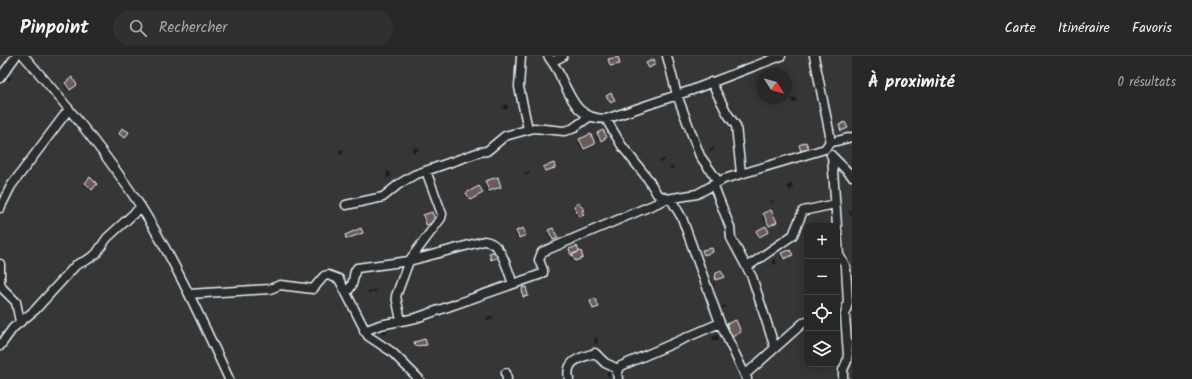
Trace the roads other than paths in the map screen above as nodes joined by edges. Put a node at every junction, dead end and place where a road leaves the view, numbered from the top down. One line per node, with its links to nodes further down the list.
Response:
1 (16, 56): 9 (street)
2 (24, 56): 12 (street)
3 (521, 56): 15 (street)
4 (563, 56): 8 (street)
5 (667, 56): 11 (street)
6 (781, 56): 10 (street)
7 (814, 56): 17 (street)
8 (550, 59): 13 (street)
9 (0, 78)
10 (711, 82): 11 (street); 20 (street)
11 (677, 95): 14 (street); 22 (street)
12 (69, 109): 26 (street); 27 (street)
13 (589, 117): 14 (street); 15 (street)
14 (606, 118): 23 (street)
15 (528, 129): 19 (street)
16 (852, 137): 17 (street)
17 (827, 146): 18 (street); 20 (street)
18 (832, 156): 21 (street); 24 (street)
19 (426, 171): 25 (street); 30 (street)
20 (741, 173): 22 (street)
21 (852, 176)
22 (716, 182): 23 (street); 32 (street)
23 (667, 199): 33 (street); 41 (street)
24 (835, 204): 28 (street); 32 (street)
25 (346, 205)
26 (141, 207): 35 (street); 39 (street)
27 (0, 208)
28 (837, 223)
29 (840, 257): 36 (street)
30 (409, 261): 33 (street); 34 (street); 38 (street)
31 (0, 264): 39 (street)
32 (747, 267): 44 (street)
33 (513, 284): 38 (street)
34 (347, 292): 35 (street); 42 (street)
35 (189, 294): 47 (street)
36 (846, 309): 37 (street); 50 (street)
37 (840, 312)
38 (401, 321): 42 (street)
39 (20, 322): 43 (street)
40 (804, 323): 44 (street)
41 (720, 324): 45 (street); 46 (street)
42 (364, 331): 48 (street)
43 (0, 346)
44 (776, 348): 46 (street)
45 (616, 375): 49 (street)
46 (746, 377)
47 (229, 379)
48 (419, 379)
49 (569, 379)
50 (843, 379)

